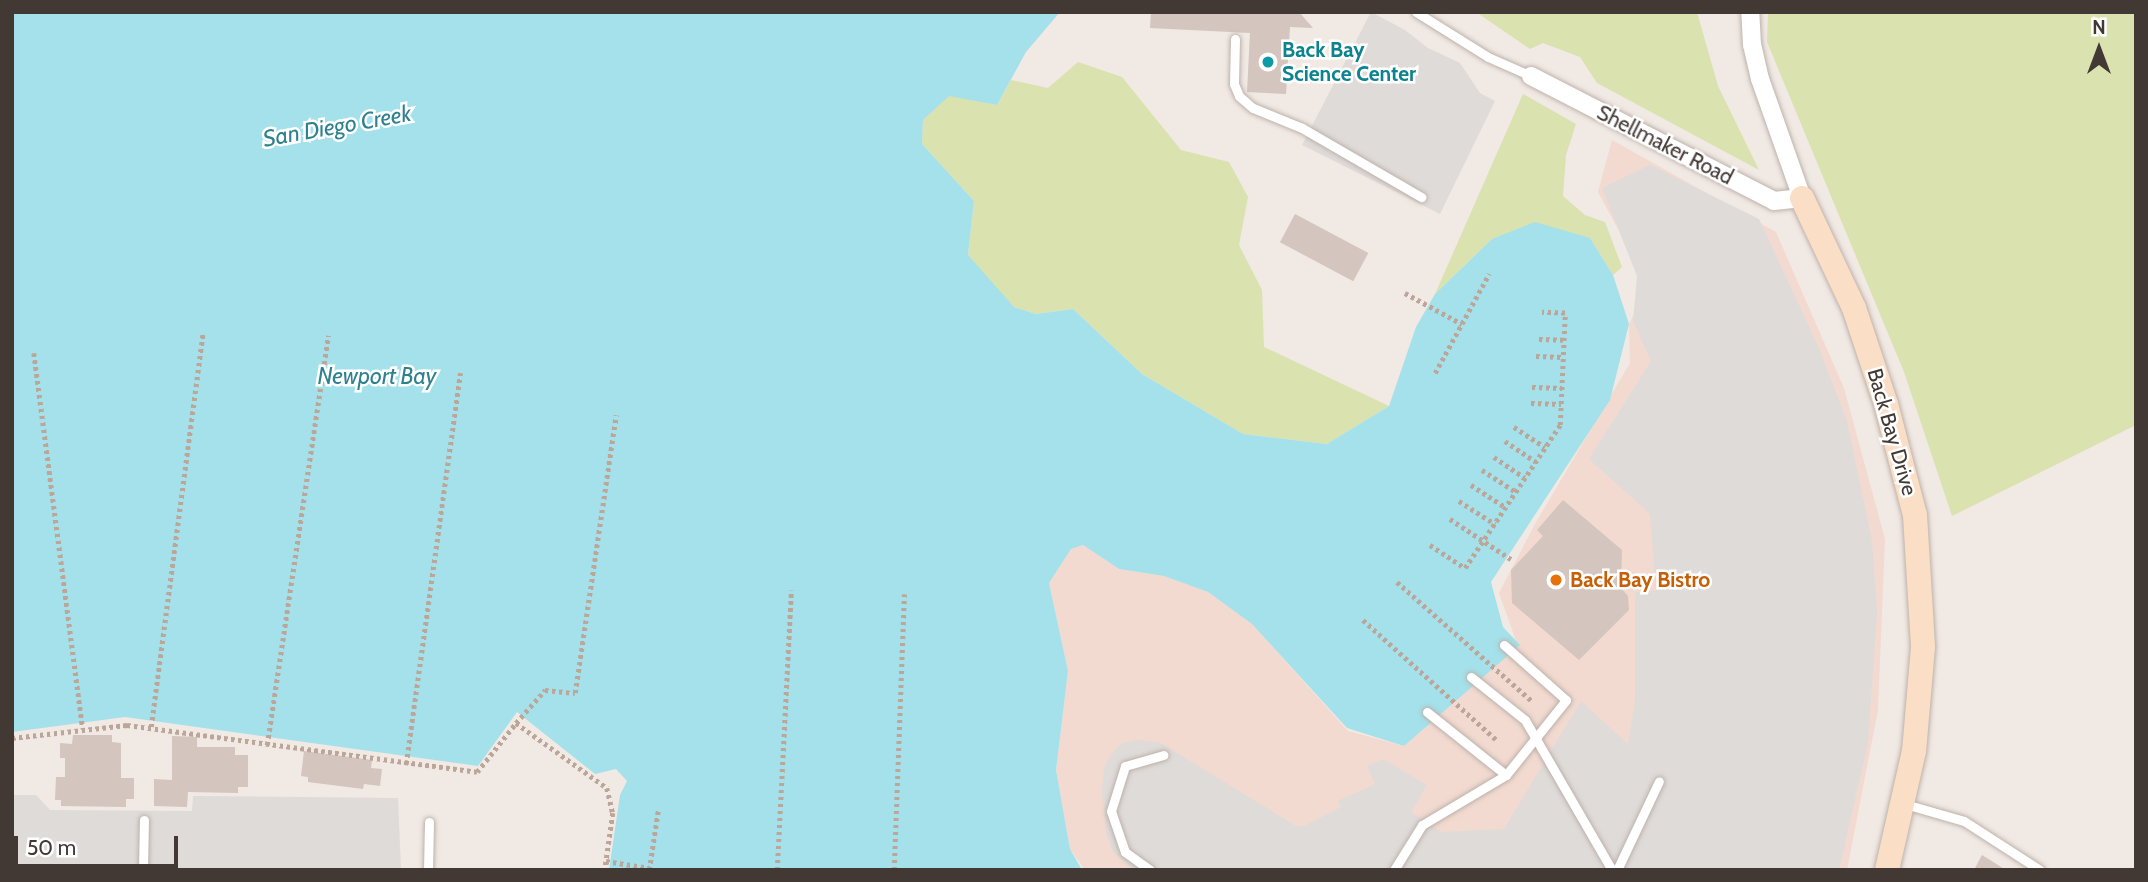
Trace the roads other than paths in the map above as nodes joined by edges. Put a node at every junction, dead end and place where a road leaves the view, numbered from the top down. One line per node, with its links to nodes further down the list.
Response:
1 (1416, 12): 4 (lane)
2 (1750, 12): 6 (street, Back Bay Drive)
3 (1235, 39): 5 (lane)
4 (1531, 76): 6 (street, Shellmaker Road)
5 (1421, 197)
6 (1802, 198): 14 (street, Back Bay Drive)
7 (1504, 645): 10 (lane)
8 (1471, 677): 10 (lane)
9 (1427, 712): 12 (lane)
10 (1535, 738): 12 (lane); 21 (lane)
11 (1163, 755): 19 (lane)
12 (1506, 775): 20 (lane)
13 (1659, 782): 21 (lane)
14 (1903, 803): 22 (street, Back Bay Drive); 23 (lane)
15 (144, 820): 17 (lane)
16 (429, 822): 18 (lane)
17 (143, 870)
18 (428, 870)
19 (1150, 870)
20 (1394, 870)
21 (1615, 870)
22 (1886, 870)
23 (2040, 870)

